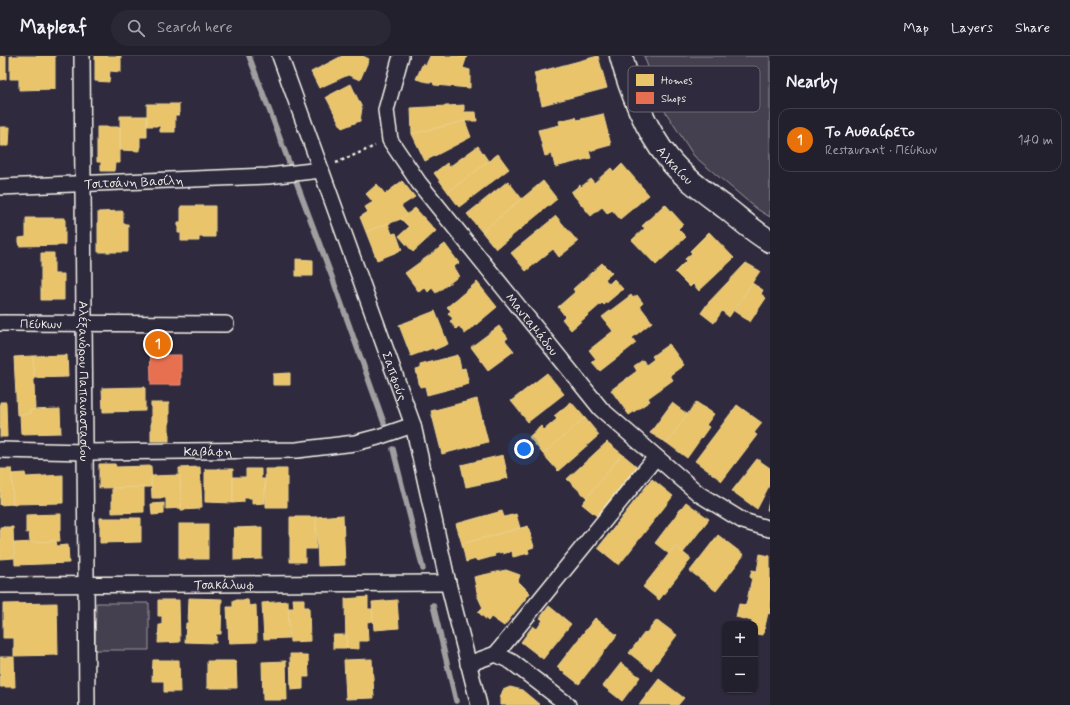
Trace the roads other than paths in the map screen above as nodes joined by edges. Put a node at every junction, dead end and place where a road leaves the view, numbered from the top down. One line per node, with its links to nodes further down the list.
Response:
1 (82, 56): 8 (street, Αλέξανδρου Παπαναστασίου)
2 (280, 56): 7 (street, Σαπφούς)
3 (401, 56): 17 (street, Μανταμάδου)
4 (621, 56): 5 (street, Αλκαίου)
5 (628, 76)
6 (641, 112): 10 (street, Αλκαίου)
7 (314, 171): 8 (street, Τσιτσάνη Βασίλη); 14 (street, Σαπφούς)
8 (83, 185): 9 (street, Τσιτσάνη Βασίλη); 12 (street, Αλέξανδρου Παπαναστασίου)
9 (0, 187)
10 (770, 241)
11 (0, 323): 12 (street, Πεύκων)
12 (84, 323): 13 (street, Πεύκων); 16 (street, Αλέξανδρου Παπαναστασίου)
13 (226, 324)
14 (412, 425): 16 (street, Καβάφη); 19 (street, Σαπφούς)
15 (0, 450): 16 (street, Καβάφη)
16 (85, 452): 21 (street, Αλέξανδρου Παπαναστασίου)
17 (656, 457): 18 (street, Μανταμάδου); 22 (street)
18 (770, 529)
19 (448, 583): 21 (street, Τσακάλωφ); 23 (street, Σαπφούς)
20 (0, 585): 21 (street, Τσακάλωφ)
21 (86, 585): 24 (street, Αλέξανδρου Παπαναστασίου)
22 (496, 654): 23 (street); 26 (street)
23 (468, 664): 25 (street, Σαπφούς)
24 (87, 705)
25 (478, 705)
26 (568, 705)

